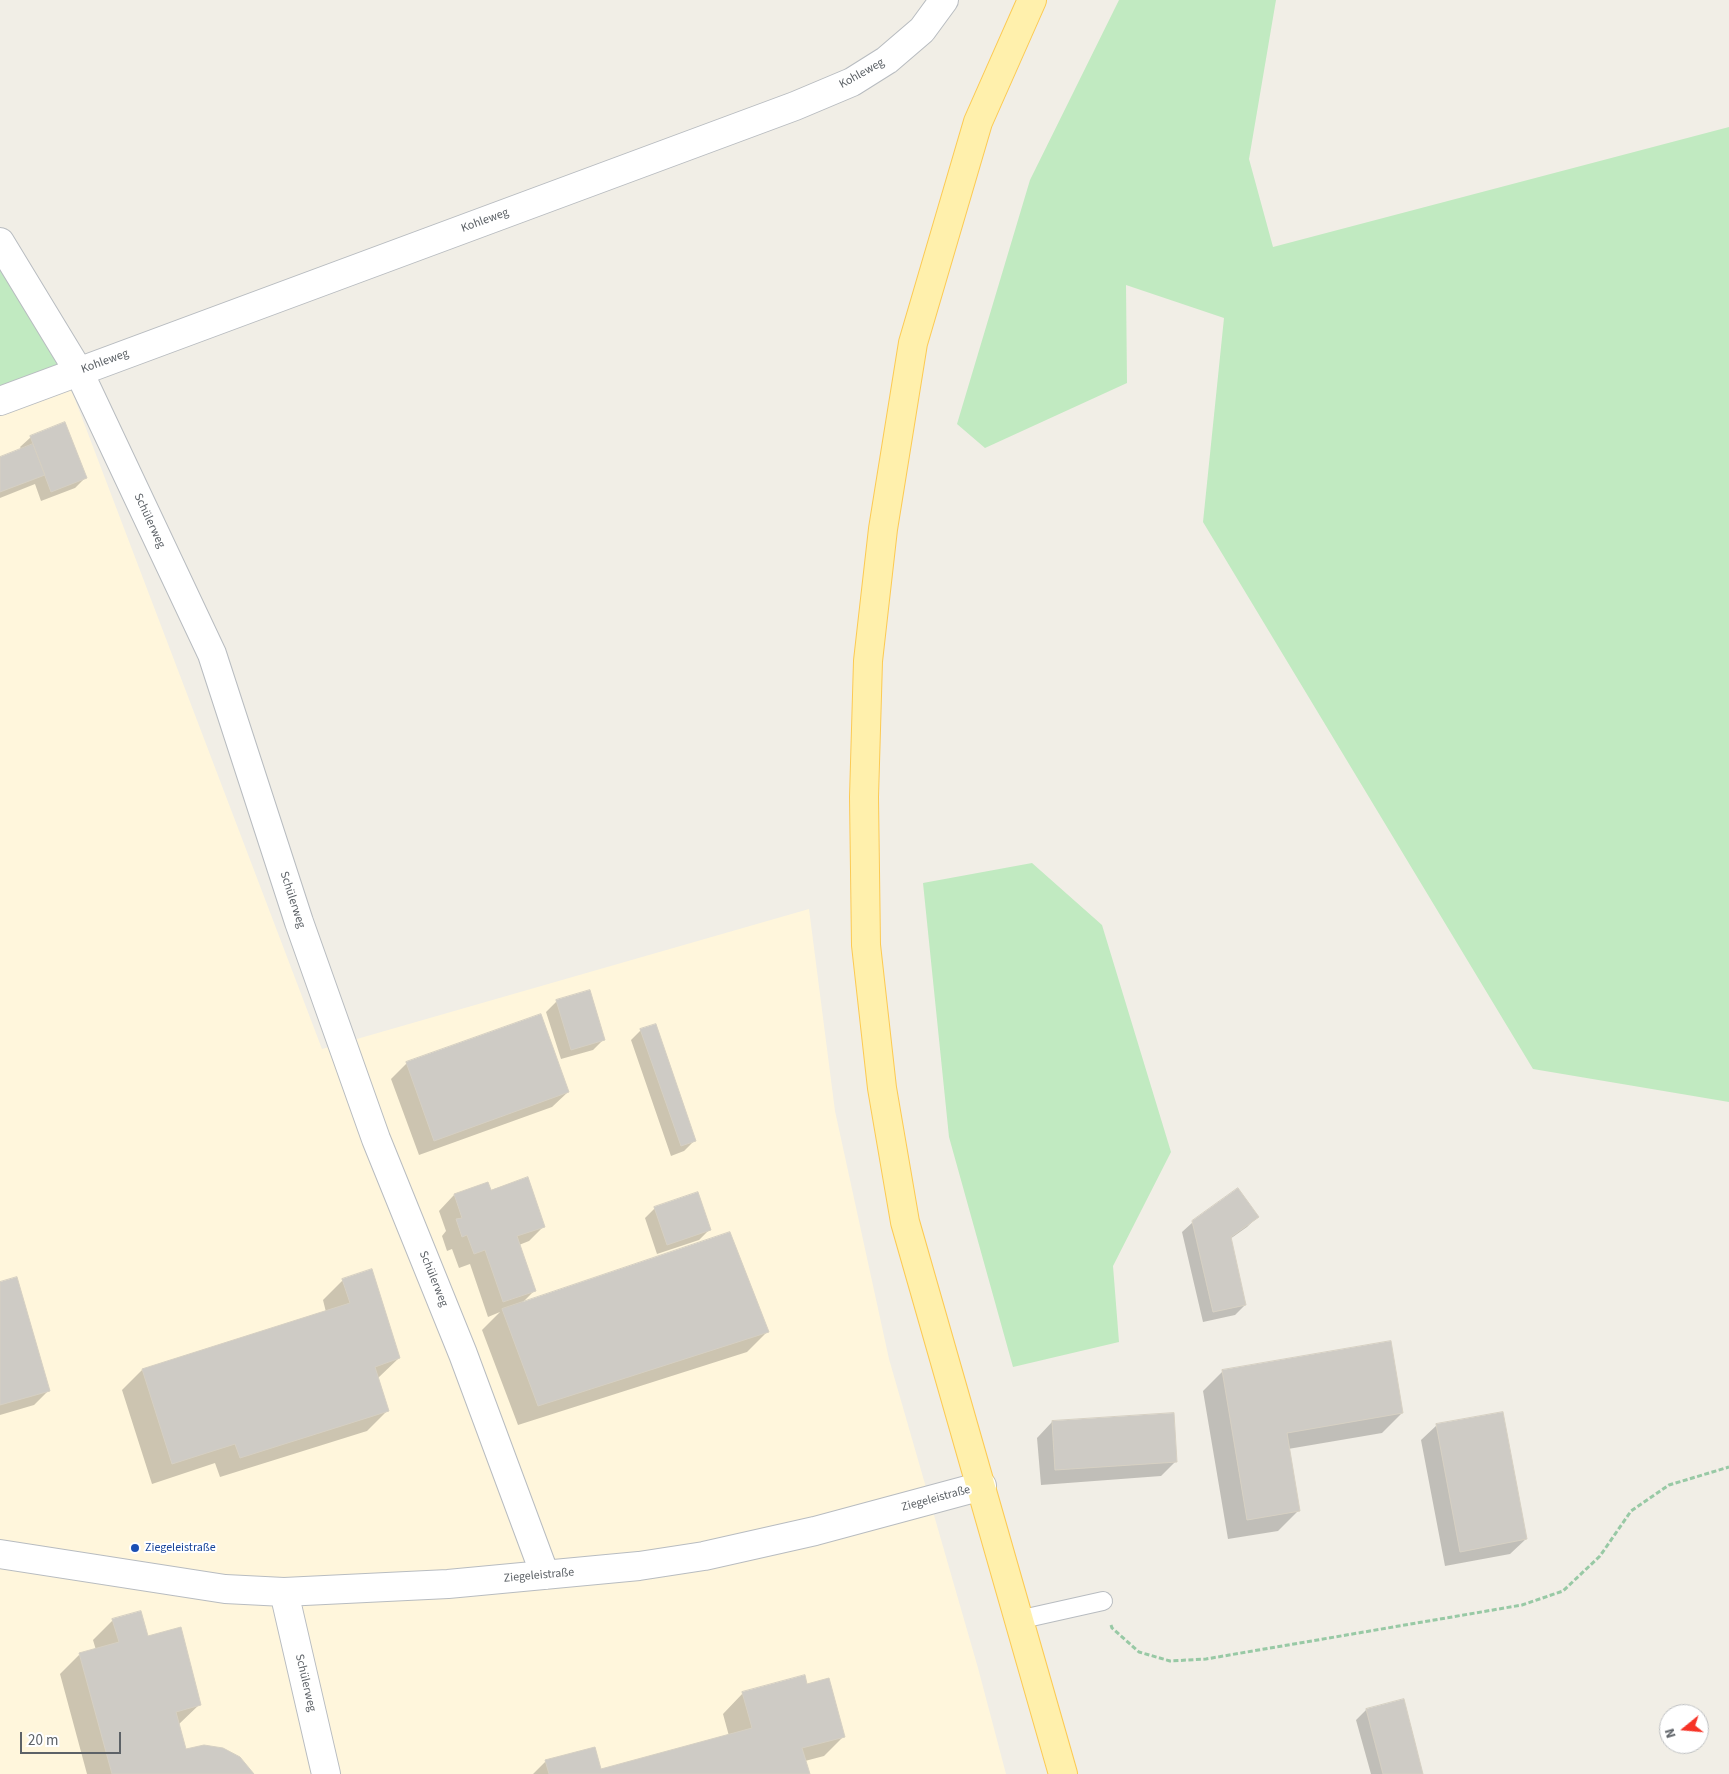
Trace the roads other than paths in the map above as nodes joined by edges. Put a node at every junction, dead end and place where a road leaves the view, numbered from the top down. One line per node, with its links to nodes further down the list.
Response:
1 (944, 0): 4 (street, Kohleweg)
2 (1032, 0): 6 (main road)
3 (0, 242): 4 (street, Schülerweg)
4 (79, 372): 5 (street, Kohleweg); 8 (street, Schülerweg)
5 (0, 401)
6 (982, 1486): 8 (street, Ziegeleistraße); 11 (main road)
7 (0, 1554): 9 (street, Ziegeleistraße)
8 (545, 1575): 9 (street, Ziegeleistraße)
9 (284, 1592): 12 (street, Schülerweg)
10 (1103, 1601): 11 (lane)
11 (1018, 1620): 13 (main road)
12 (326, 1774)
13 (1063, 1774)

